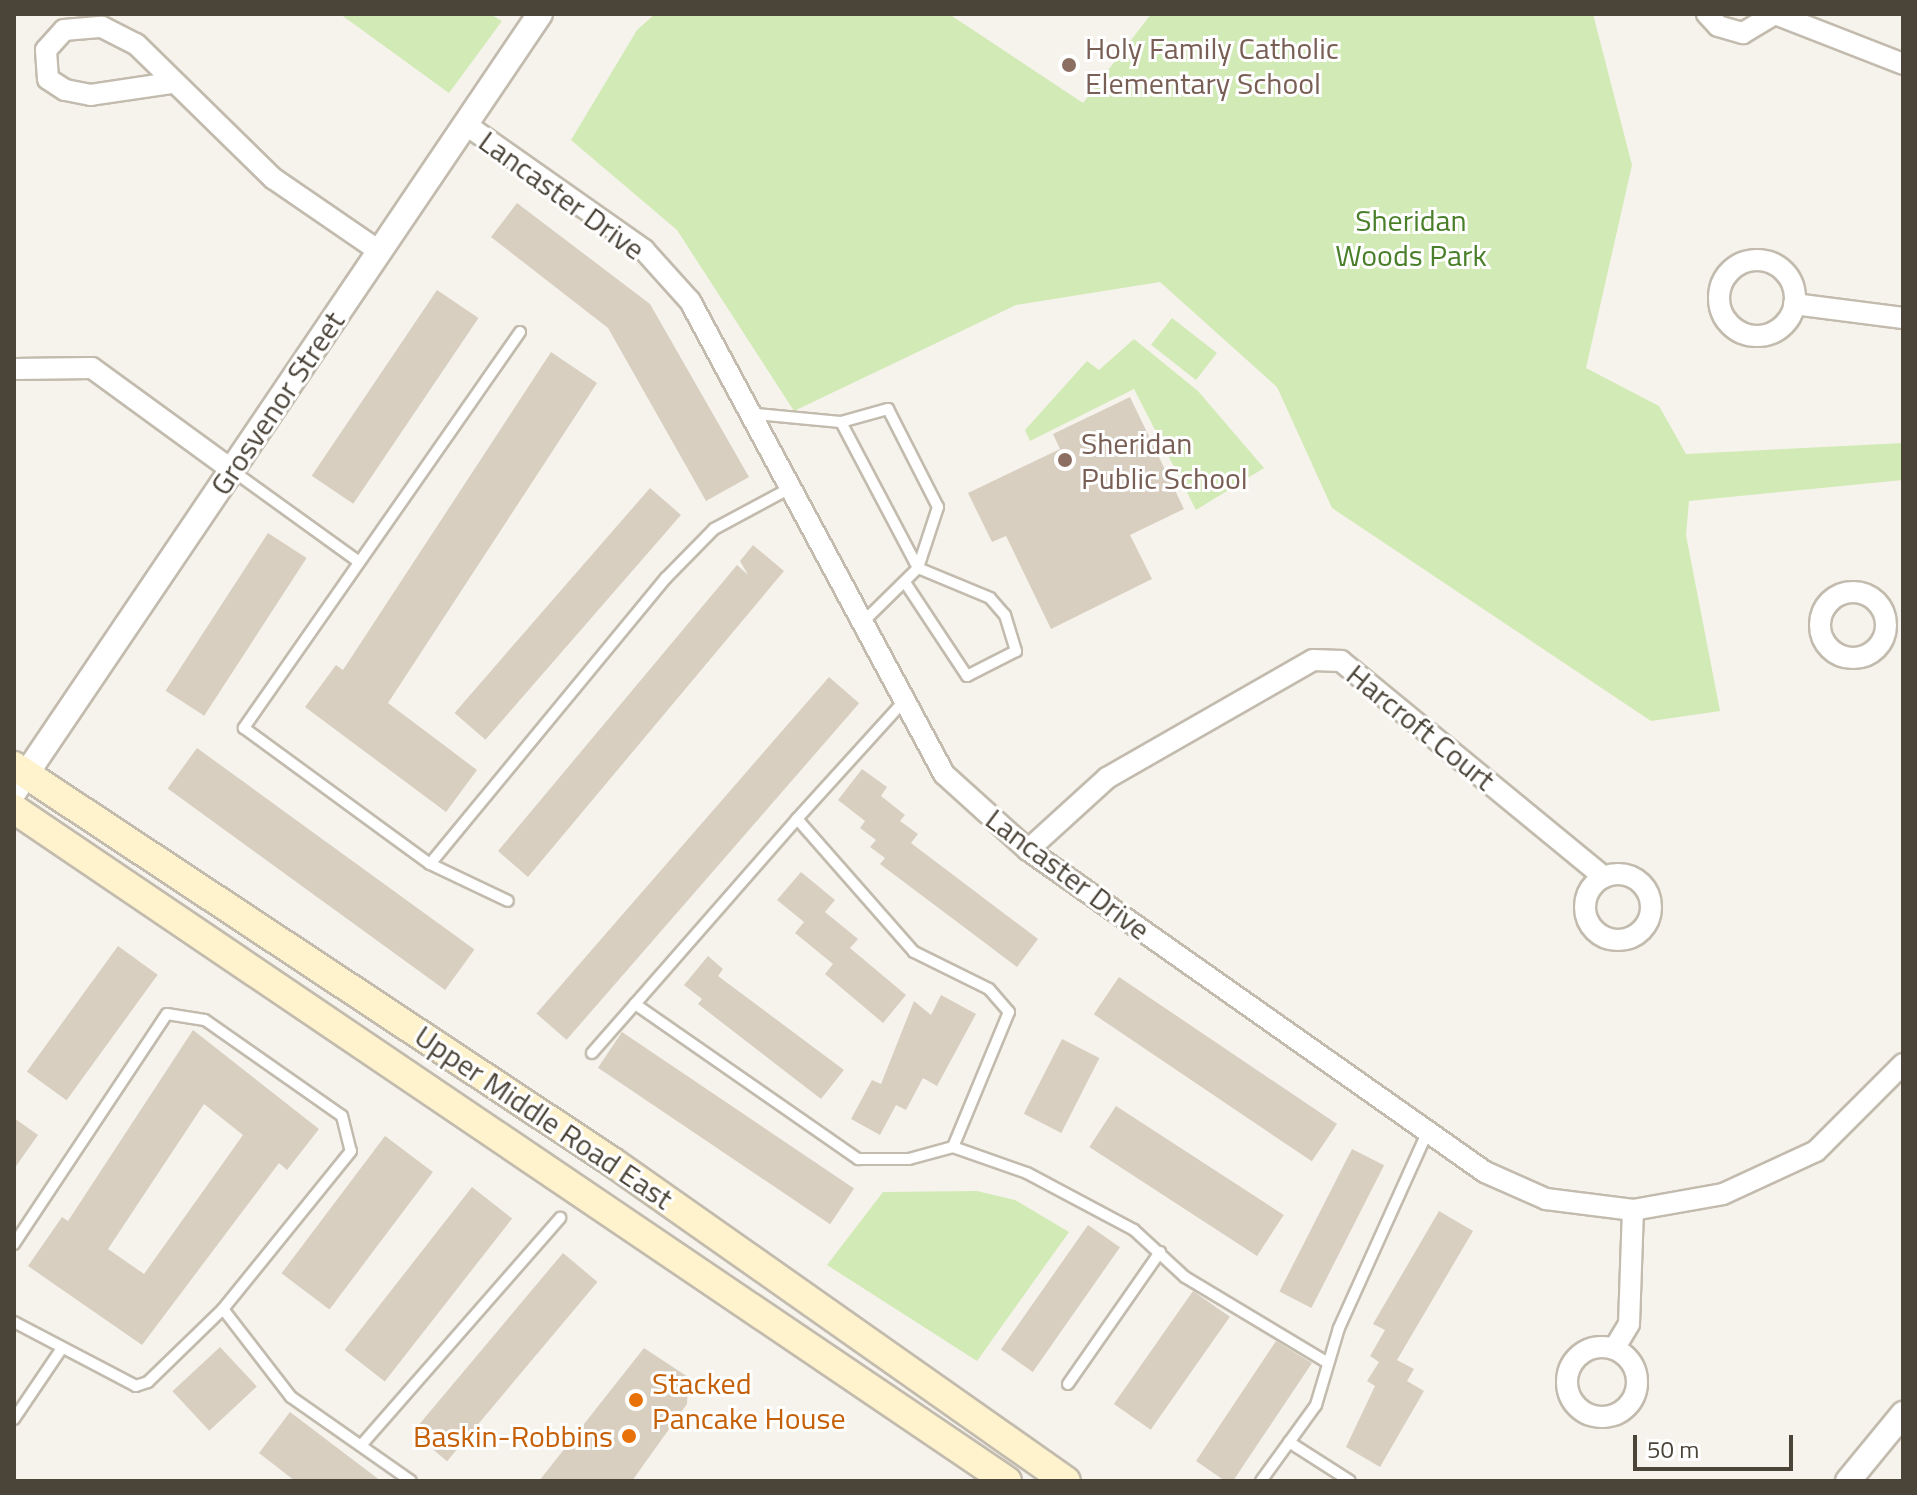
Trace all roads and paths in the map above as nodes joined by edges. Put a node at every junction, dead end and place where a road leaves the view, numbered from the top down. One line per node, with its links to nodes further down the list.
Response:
1 (540, 14): 6 (street, Grosvenor Street)
2 (1707, 14): 3 (street)
3 (1775, 14): 4 (street)
4 (1903, 64)
5 (171, 83): 5 (street); 7 (street)
6 (465, 124): 7 (street, Grosvenor Street); 12 (street, Lancaster Drive)
7 (379, 251): 14 (street, Grosvenor Street)
8 (1794, 304): 9 (street)
9 (1903, 318)
10 (520, 332): 16 (lane)
11 (14, 369): 14 (street)
12 (756, 414): 13 (lane); 15 (street, Lancaster Drive)
13 (841, 422): 17 (lane); 17 (lane)
14 (232, 470): 16 (lane); 21 (street, Grosvenor Street)
15 (794, 486): 19 (street, Lancaster Drive); 25 (lane)
16 (358, 561): 25 (lane)
17 (918, 568): 18 (lane); 18 (lane)
18 (906, 584): 19 (lane)
19 (864, 621): 20 (street, Lancaster Drive)
20 (905, 699): 23 (lane); 24 (street, Lancaster Drive)
21 (18, 777): 49 (main road, Upper Middle Road East)
22 (14, 809): 48 (main road, Upper Middle Road East)
23 (797, 819): 28 (lane); 32 (lane)
24 (1028, 850): 26 (street, Harcroft Court); 31 (street, Lancaster Drive)
25 (430, 864): 27 (lane)
26 (1604, 877)
27 (508, 901)
28 (635, 1004): 29 (lane); 32 (lane)
29 (592, 1053)
30 (1903, 1064): 33 (street, Lancaster Drive)
31 (1427, 1133): 33 (street, Lancaster Drive); 41 (lane)
32 (953, 1147): 36 (lane)
33 (1633, 1210): 40 (street)
34 (560, 1218): 45 (lane)
35 (14, 1244): 37 (lane)
36 (1160, 1252): 41 (lane); 42 (lane)
37 (223, 1309): 39 (lane); 45 (lane)
38 (14, 1322): 39 (lane)
39 (62, 1348): 44 (lane)
40 (1614, 1349)
41 (1328, 1363): 46 (lane)
42 (1068, 1384)
43 (1903, 1414): 52 (street)
44 (14, 1419)
45 (364, 1442): 47 (lane)
46 (1289, 1442): 50 (lane); 51 (lane)
47 (411, 1481)
48 (1007, 1481)
49 (1066, 1481)
50 (1261, 1481)
51 (1350, 1481)
52 (1848, 1481)

